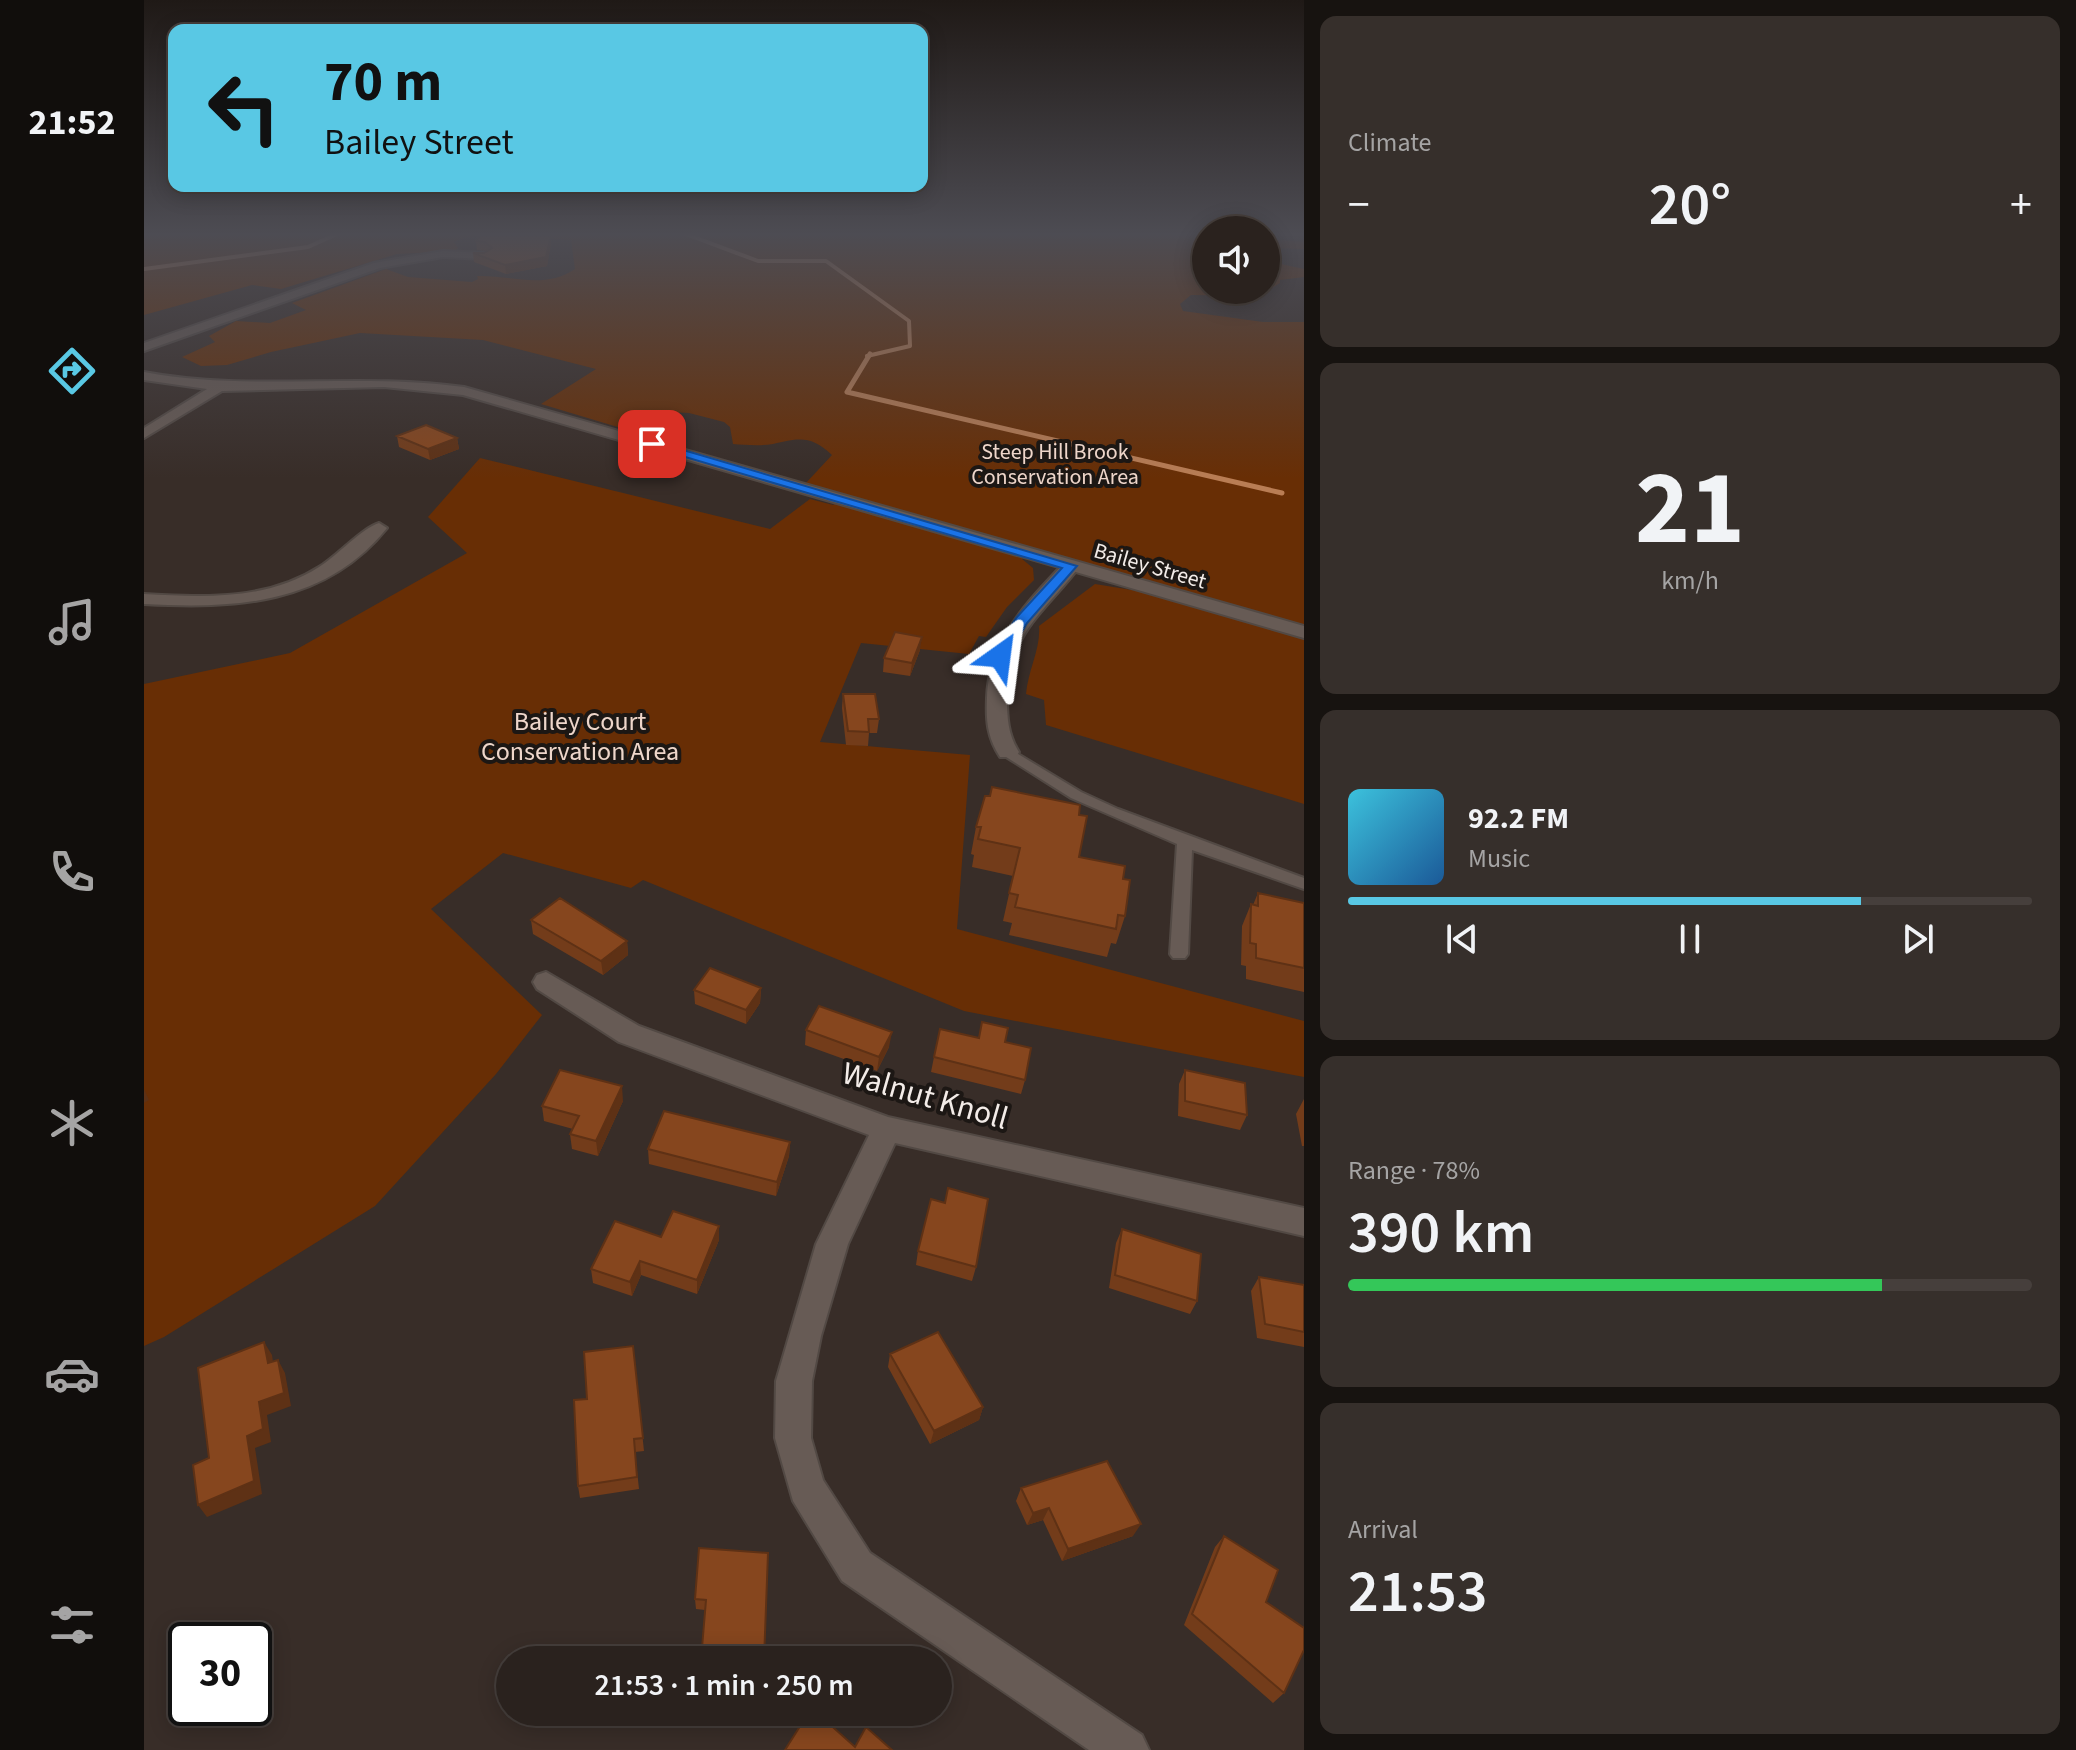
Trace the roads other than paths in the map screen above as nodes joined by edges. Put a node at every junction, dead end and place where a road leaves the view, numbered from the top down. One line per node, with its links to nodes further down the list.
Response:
1 (236, 315): 2 (street)
2 (144, 347)
3 (144, 376): 4 (street, Bailey Street)
4 (217, 389): 5 (street); 7 (street, Bailey Street)
5 (144, 434)
6 (379, 528): 8 (street)
7 (1071, 566): 9 (street, Bailey Street); 10 (street)
8 (144, 599)
9 (1304, 632)
10 (1008, 752): 11 (lane)
11 (1185, 839): 12 (lane); 13 (lane)
12 (1304, 884)
13 (1179, 954)
14 (546, 982): 15 (street, Walnut Knoll)
15 (887, 1129): 16 (street, Walnut Knoll); 17 (street)
16 (1304, 1222)
17 (1127, 1750)

